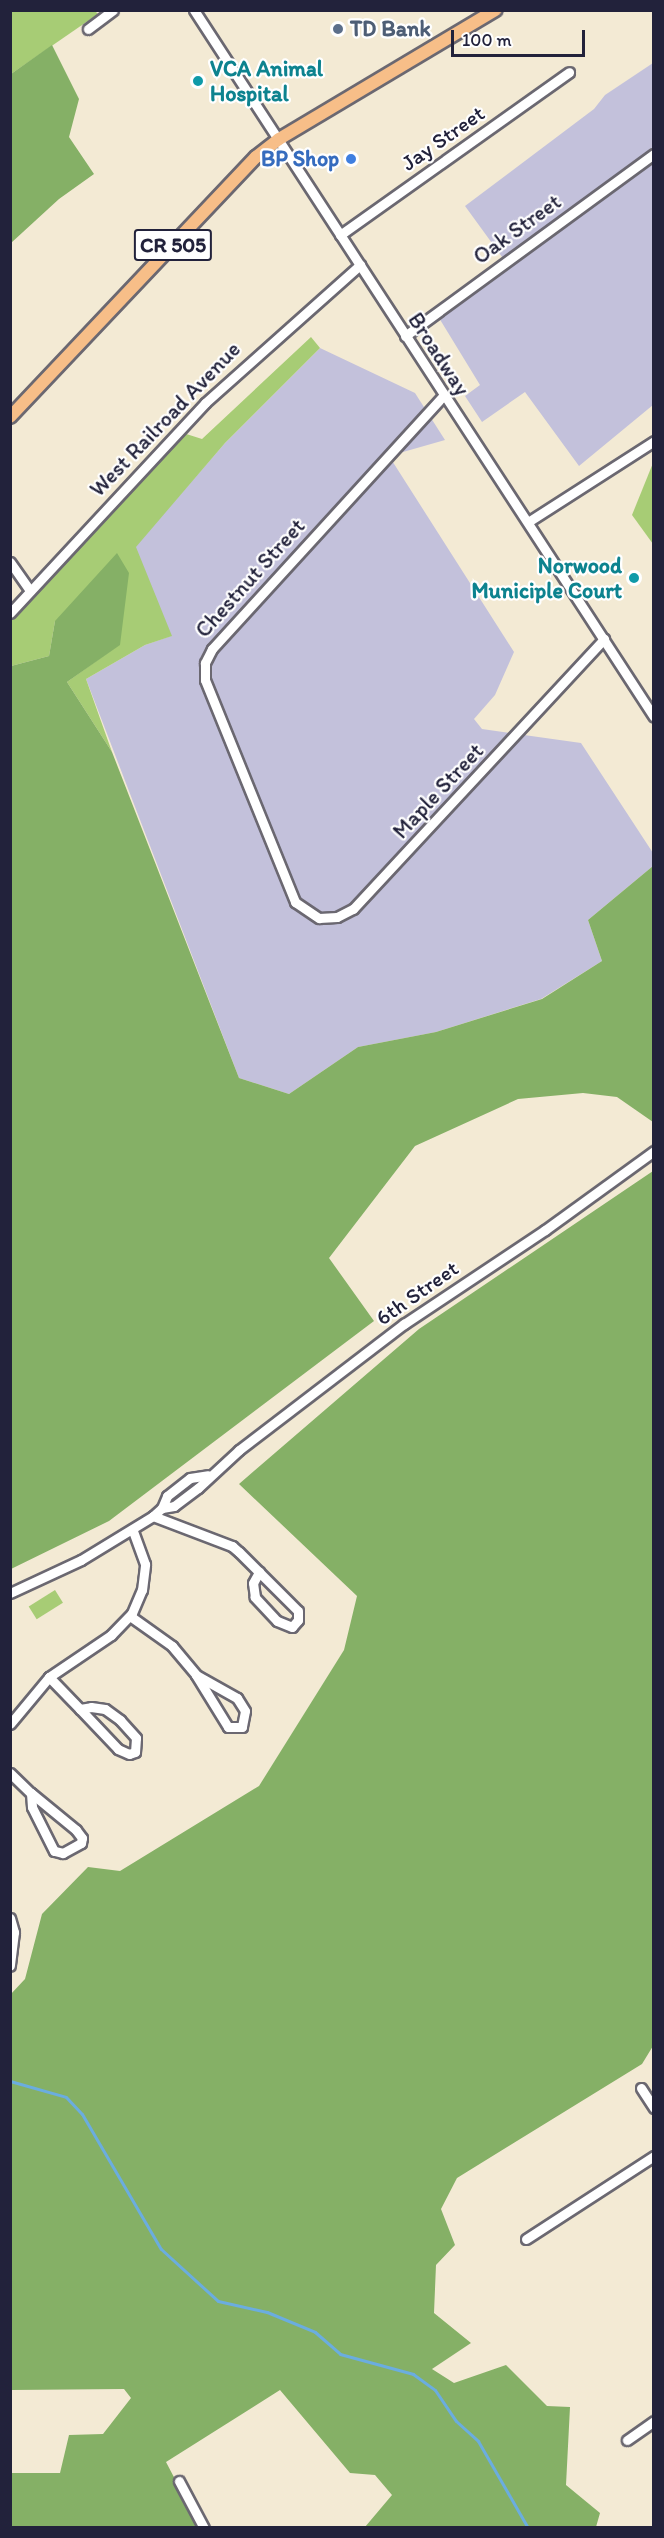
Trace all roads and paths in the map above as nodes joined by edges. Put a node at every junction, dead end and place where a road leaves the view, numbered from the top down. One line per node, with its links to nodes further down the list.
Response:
1 (113, 10): 4 (street)
2 (194, 10): 6 (street, Broadway)
3 (495, 10): 6 (main road, CR 505)
4 (88, 29)
5 (569, 72): 8 (street, Jay Street)
6 (279, 139): 8 (street, Broadway); 12 (main road, CR 505)
7 (654, 154): 10 (street, Oak Street)
8 (340, 235): 9 (street, Broadway)
9 (360, 265): 10 (street, Broadway); 16 (street, West Railroad Avenue)
10 (405, 336): 11 (street, Broadway)
11 (443, 396): 14 (street, Broadway); 20 (street, Chestnut Street)
12 (10, 417)
13 (654, 441): 14 (street)
14 (528, 522): 18 (street, Broadway)
15 (10, 562): 16 (street)
16 (30, 591): 17 (street, West Railroad Avenue)
17 (10, 612)
18 (604, 639): 19 (street, Broadway); 20 (street, Maple Street)
19 (654, 717)
20 (289, 889)
21 (654, 1151): 22 (street, 6th Street)
22 (153, 1516): 23 (street, 6th Street); 24 (street)
23 (132, 1529): 25 (street, 6th Street); 26 (street)
24 (259, 1572): 24 (street)
25 (10, 1593)
26 (130, 1616): 27 (street); 28 (street)
27 (196, 1675): 27 (street)
28 (49, 1677): 29 (street); 30 (street)
29 (80, 1709): 29 (street)
30 (10, 1724)
31 (10, 1773): 32 (street)
32 (30, 1793): 32 (street)
33 (10, 1918): 34 (street)
34 (10, 1966)
35 (640, 2088): 36 (street)
36 (654, 2108)
37 (654, 2156): 38 (street)
38 (526, 2239)
39 (654, 2421): 40 (street)
40 (627, 2440)
41 (179, 2481): 42 (street)
42 (204, 2528)

